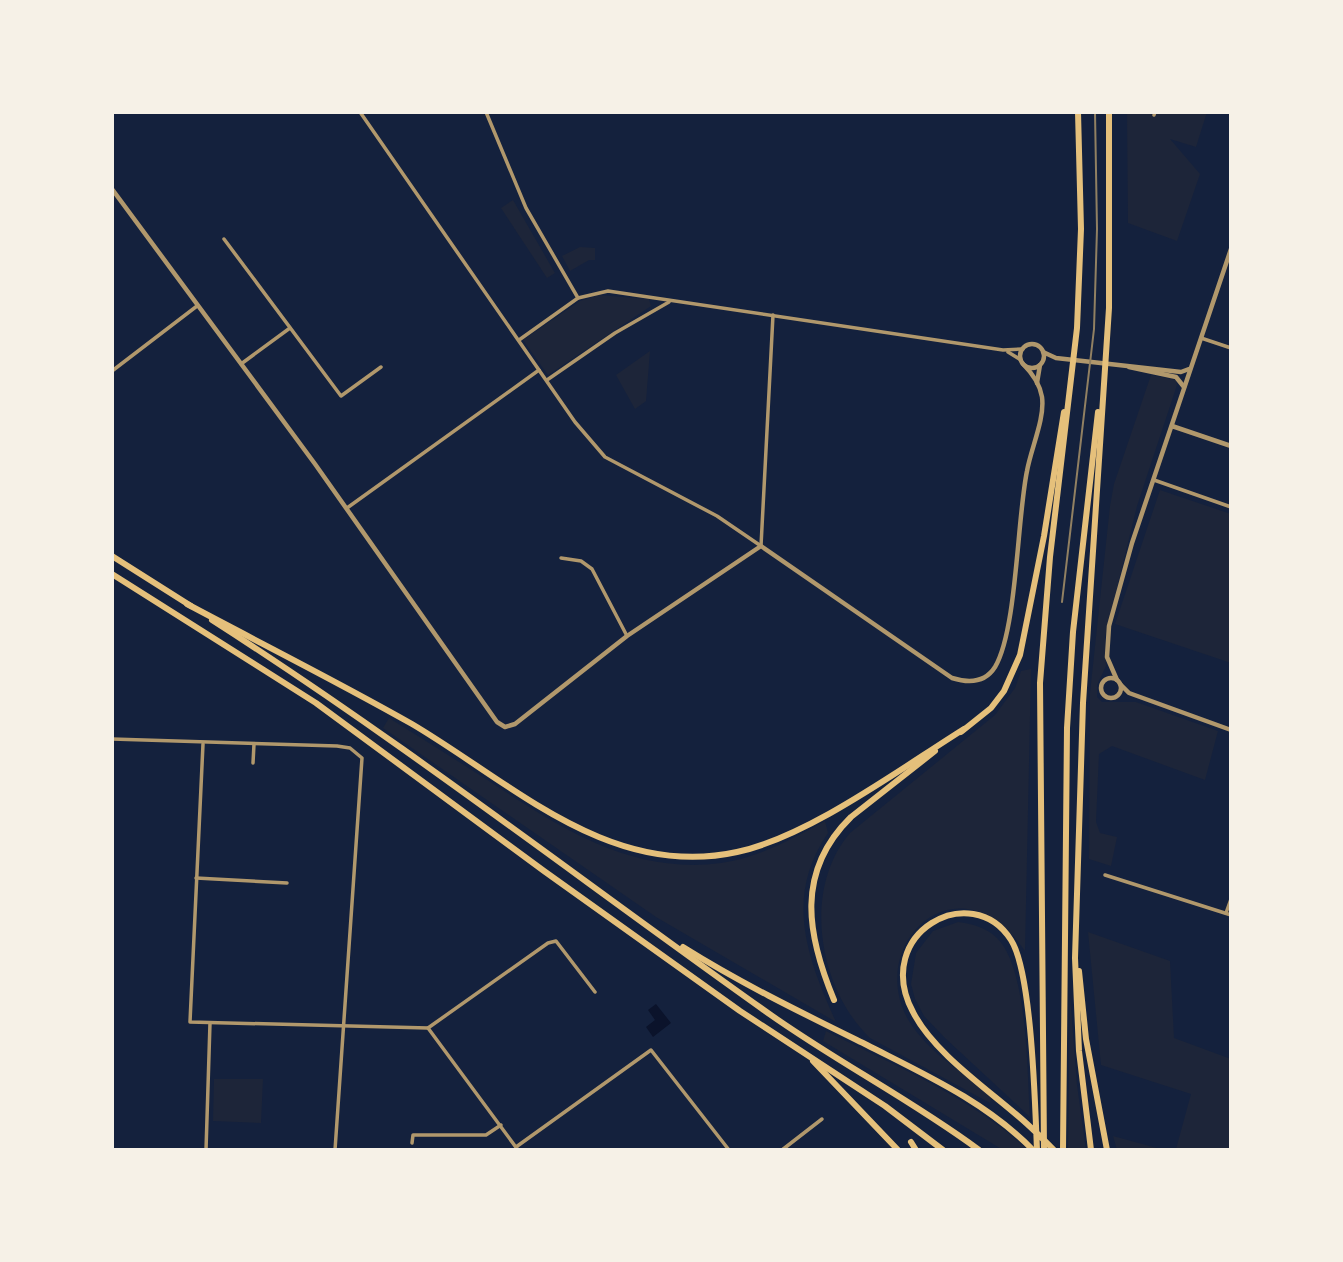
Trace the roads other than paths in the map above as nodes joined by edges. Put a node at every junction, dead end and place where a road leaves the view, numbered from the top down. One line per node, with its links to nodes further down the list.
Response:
1 (360, 112): 15 (street)
2 (486, 112): 8 (street)
3 (1078, 112): 13 (highway)
4 (1109, 112): 16 (highway)
5 (112, 189): 10 (street)
6 (224, 239): 12 (street)
7 (1231, 249): 14 (street)
8 (578, 298): 9 (street); 15 (street)
9 (670, 301): 11 (street); 30 (street)
10 (197, 306): 23 (street); 29 (street)
11 (773, 315): 19 (street); 38 (street)
12 (290, 328): 23 (street); 26 (street)
13 (1077, 328): 49 (highway); 82 (highway)
14 (1201, 338): 17 (street); 27 (street)
15 (519, 340): 28 (street)
16 (1107, 346): 59 (highway); 84 (highway)
17 (1231, 348)
18 (1023, 349): 19 (street); 20 (street); 22 (street)
19 (1003, 350): 22 (street)
20 (1043, 352): 21 (street); 24 (street)
21 (1056, 358): 24 (street); 25 (street)
22 (1022, 362): 24 (street); 31 (street)
23 (241, 364): 37 (street)
24 (1041, 364): 31 (street)
25 (1124, 366): 27 (street); 32 (street)
26 (381, 367)
27 (1191, 368): 32 (street)
28 (540, 370): 30 (street); 37 (street)
29 (112, 371)
30 (547, 380): 38 (street)
31 (1037, 384): 38 (street)
32 (1184, 388): 33 (street)
33 (1172, 426): 34 (street); 35 (street)
34 (1231, 446)
35 (1153, 480): 36 (street); 44 (street)
36 (1231, 507)
37 (345, 510): 43 (street)
38 (761, 546): 43 (street)
39 (112, 556): 42 (highway)
40 (561, 558): 43 (street)
41 (112, 574): 67 (highway)
42 (187, 604): 49 (highway); 61 (highway)
43 (627, 636)
44 (1108, 666): 45 (street); 46 (street)
45 (1105, 680): 46 (street); 48 (street)
46 (1119, 682): 47 (street); 48 (street)
47 (1129, 693): 48 (street); 50 (street)
48 (1118, 696)
49 (964, 729): 63 (highway)
50 (1231, 730)
51 (112, 740): 52 (street)
52 (203, 744): 53 (street); 56 (street)
53 (254, 744): 54 (street); 65 (street)
54 (253, 763)
55 (1105, 875): 60 (street)
56 (196, 878): 57 (street); 64 (street)
57 (287, 883)
58 (1231, 899): 60 (street)
59 (1076, 913): 85 (highway); 86 (highway)
60 (1229, 914)
61 (640, 921): 80 (highway); 81 (highway)
62 (595, 992): 66 (street)
63 (834, 1000)
64 (211, 1022): 65 (street); 73 (street)
65 (345, 1023): 66 (street); 74 (street)
66 (428, 1028): 69 (street)
67 (810, 1056): 77 (highway); 79 (highway)
68 (822, 1119): 76 (street)
69 (500, 1125): 71 (street); 72 (street)
70 (911, 1142): 78 (highway)
71 (412, 1143)
72 (517, 1148): 75 (street)
73 (205, 1150)
74 (335, 1150)
75 (729, 1150)
76 (782, 1150)
77 (898, 1150)
78 (916, 1150)
79 (943, 1150)
80 (979, 1150)
81 (1035, 1150): 83 (highway)
82 (1044, 1150)
83 (1054, 1150)
84 (1063, 1150)
85 (1091, 1150)
86 (1107, 1150)

